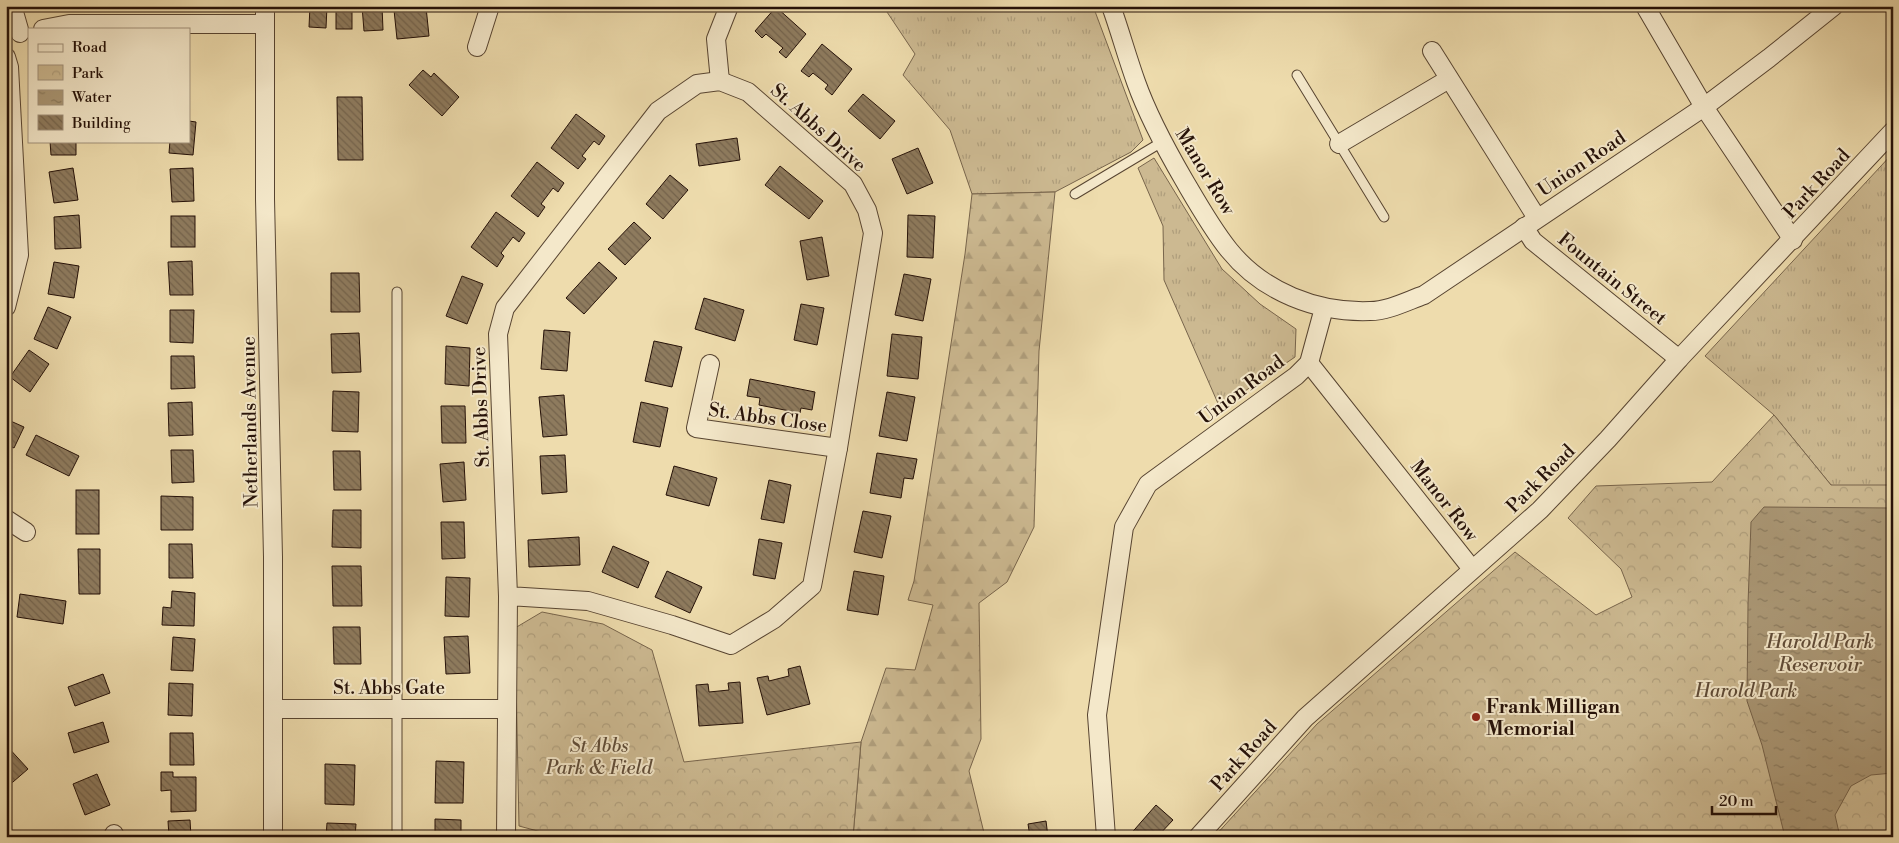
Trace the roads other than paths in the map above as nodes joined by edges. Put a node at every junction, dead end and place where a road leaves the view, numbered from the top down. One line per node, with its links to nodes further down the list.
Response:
1 (14, 6): 10 (street)
2 (266, 6): 8 (street, Netherlands Avenue)
3 (490, 6): 11 (street)
4 (729, 6): 16 (street)
5 (1112, 6): 19 (street, Manor Row)
6 (1645, 6): 17 (street)
7 (1834, 6): 17 (street, Union Road)
8 (265, 24): 9 (street); 36 (street, Netherlands Avenue)
9 (48, 28)
10 (18, 34)
11 (477, 48)
12 (1432, 51): 15 (street, Fountain Street)
13 (6, 57): 26 (street)
14 (1297, 75): 20 (lane)
15 (1449, 79): 20 (street); 23 (street, Fountain Street)
16 (720, 81): 31 (street, St. Abbs Drive); 35 (street, St. Abbs Drive)
17 (1704, 107): 23 (street, Union Road); 24 (street)
18 (1893, 131): 24 (street, Park Road)
19 (1162, 142): 21 (lane); 27 (street, Manor Row)
20 (1339, 144): 22 (lane)
21 (1075, 194)
22 (1384, 217)
23 (1530, 222): 27 (street, Union Road); 28 (street, Fountain Street)
24 (1793, 240): 28 (street, Park Road)
25 (398, 292): 37 (lane)
26 (6, 307)
27 (1324, 308): 29 (street, Union Road)
28 (1679, 359): 34 (street, Park Road)
29 (1309, 363): 34 (street, Manor Row); 44 (street, Union Road)
30 (710, 364): 31 (street, St. Abbs Close)
31 (838, 448): 35 (street, St. Abbs Drive)
32 (6, 519): 33 (street)
33 (26, 532)
34 (1472, 569): 45 (street, Park Road)
35 (508, 596): 38 (street, St. Abbs Drive)
36 (273, 709): 37 (street, St. Abbs Gate); 42 (street, Netherlands Avenue)
37 (398, 709): 38 (street, St. Abbs Gate); 43 (lane)
38 (506, 709): 40 (street, St. Abbs Drive)
39 (6, 832): 41 (lane)
40 (510, 836)
41 (8, 837)
42 (273, 837)
43 (397, 837)
44 (1106, 837)
45 (1198, 837)

